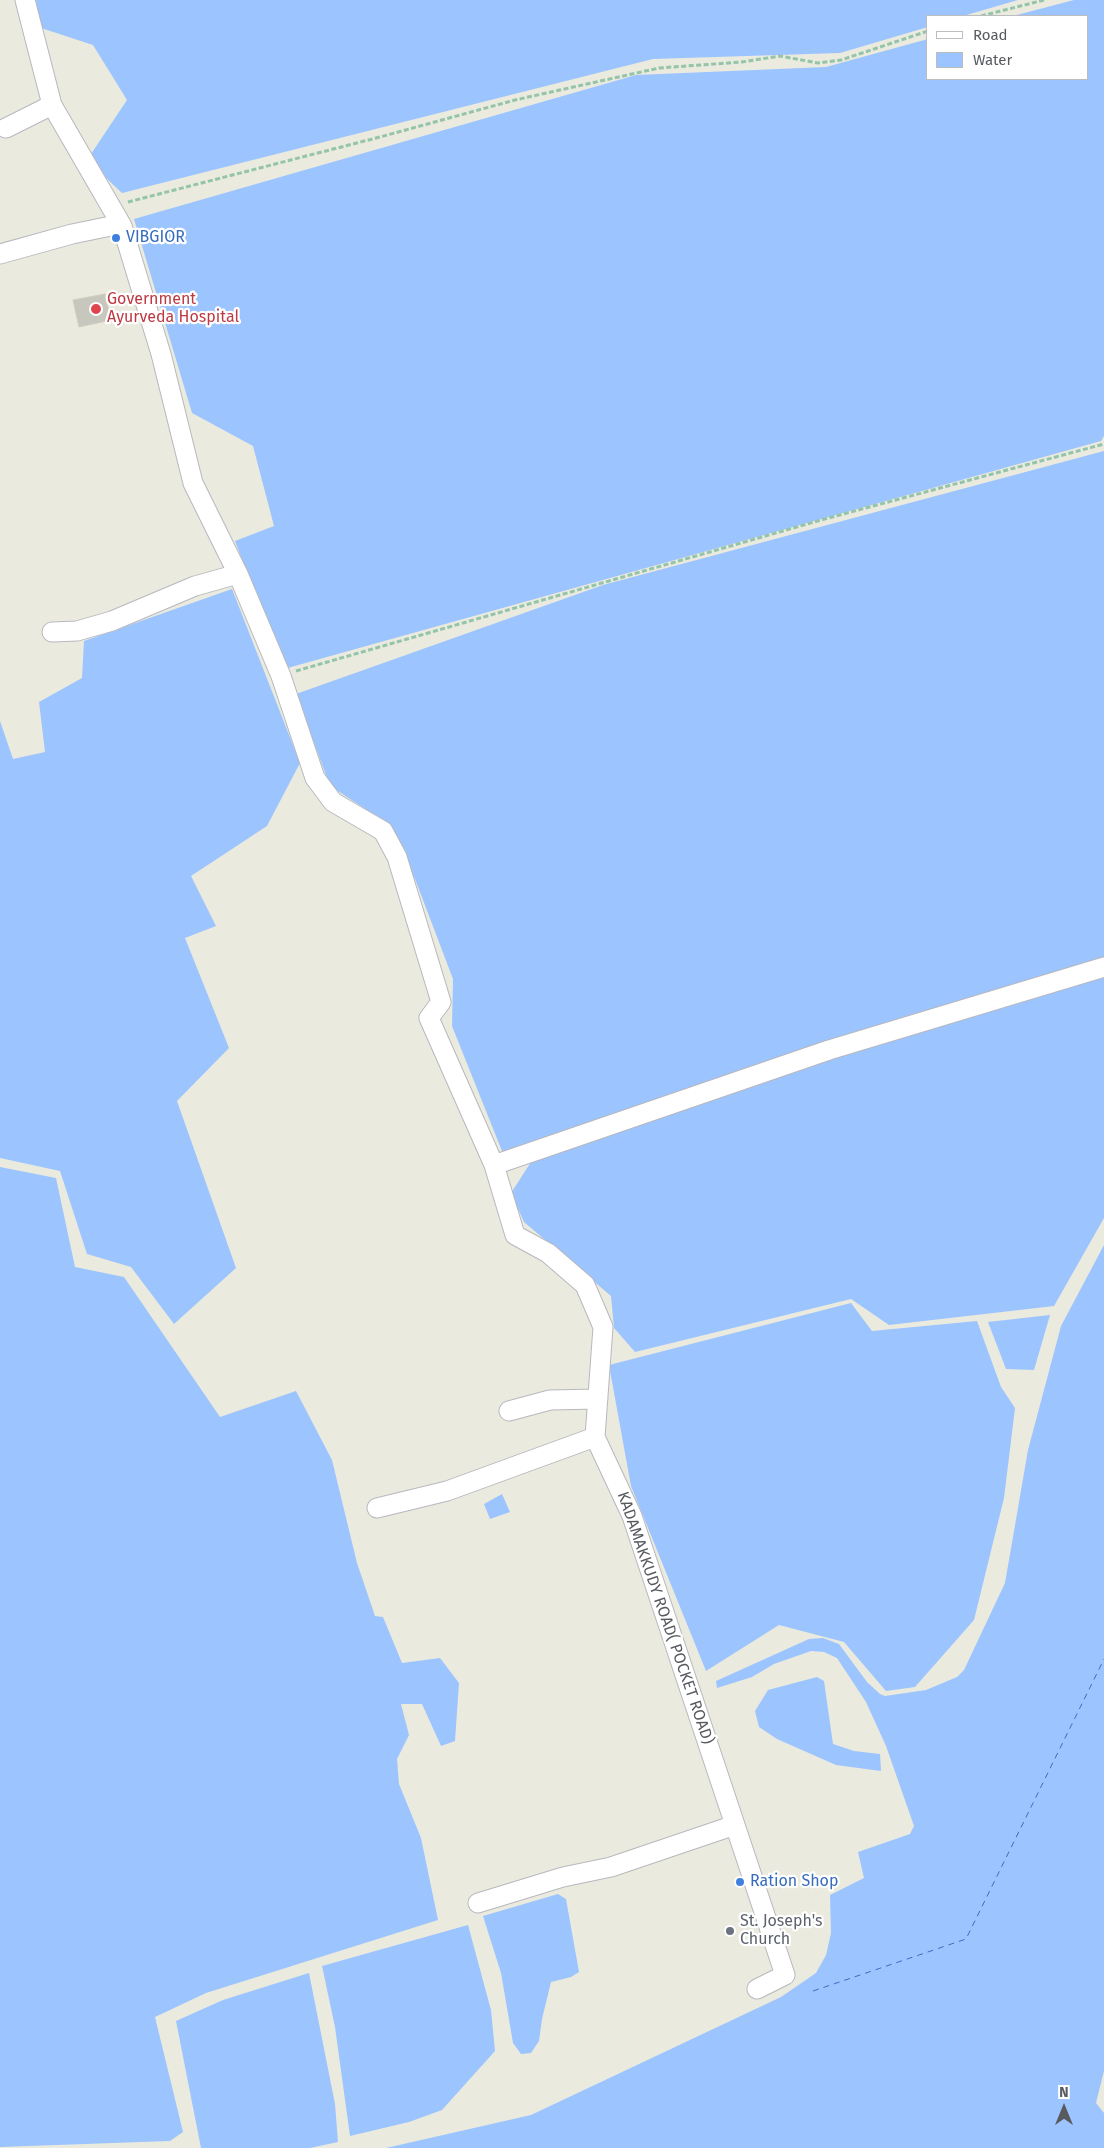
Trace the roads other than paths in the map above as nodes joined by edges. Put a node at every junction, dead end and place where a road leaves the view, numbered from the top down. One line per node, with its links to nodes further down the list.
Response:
1 (25, 0): 2 (street, KADAMAKKUDY ROAD( POCKET ROAD))
2 (52, 105): 3 (street); 4 (street, KADAMAKKUDY ROAD( POCKET ROAD))
3 (6, 128)
4 (122, 226): 5 (street); 6 (street, KADAMAKKUDY ROAD( POCKET ROAD))
5 (0, 254)
6 (238, 574): 7 (street); 9 (street, KADAMAKKUDY ROAD( POCKET ROAD))
7 (52, 632)
8 (1104, 967): 9 (street)
9 (494, 1165): 10 (street, KADAMAKKUDY ROAD( POCKET ROAD))
10 (598, 1399): 11 (street); 12 (street, KADAMAKKUDY ROAD( POCKET ROAD))
11 (509, 1411)
12 (598, 1442): 13 (street); 14 (street); 15 (street, KADAMAKKUDY ROAD( POCKET ROAD))
13 (444, 1501)
14 (377, 1508)
15 (735, 1825): 16 (street); 17 (street, KADAMAKKUDY ROAD( POCKET ROAD))
16 (478, 1903)
17 (757, 1989)

